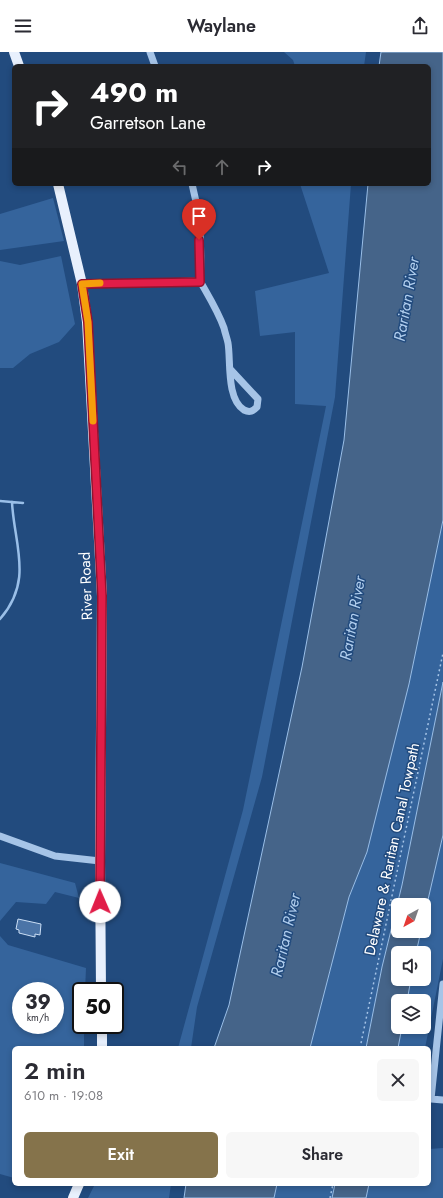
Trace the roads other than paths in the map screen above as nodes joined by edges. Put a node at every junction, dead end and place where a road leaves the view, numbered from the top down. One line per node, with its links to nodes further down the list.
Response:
1 (14, 52): 3 (main road)
2 (150, 52): 4 (street)
3 (18, 64)
4 (154, 64)
5 (58, 186): 8 (main road, River Road)
6 (192, 186): 7 (street)
7 (200, 282): 8 (street); 9 (street)
8 (82, 284): 11 (main road, River Road)
9 (230, 369): 9 (street)
10 (0, 836): 11 (street)
11 (100, 861): 12 (main road, River Road)
12 (101, 982)
13 (443, 984): 16 (street)
14 (102, 1034): 15 (main road)
15 (102, 1046)
16 (443, 1100)
17 (78, 1186): 18 (main road)
18 (73, 1198)

